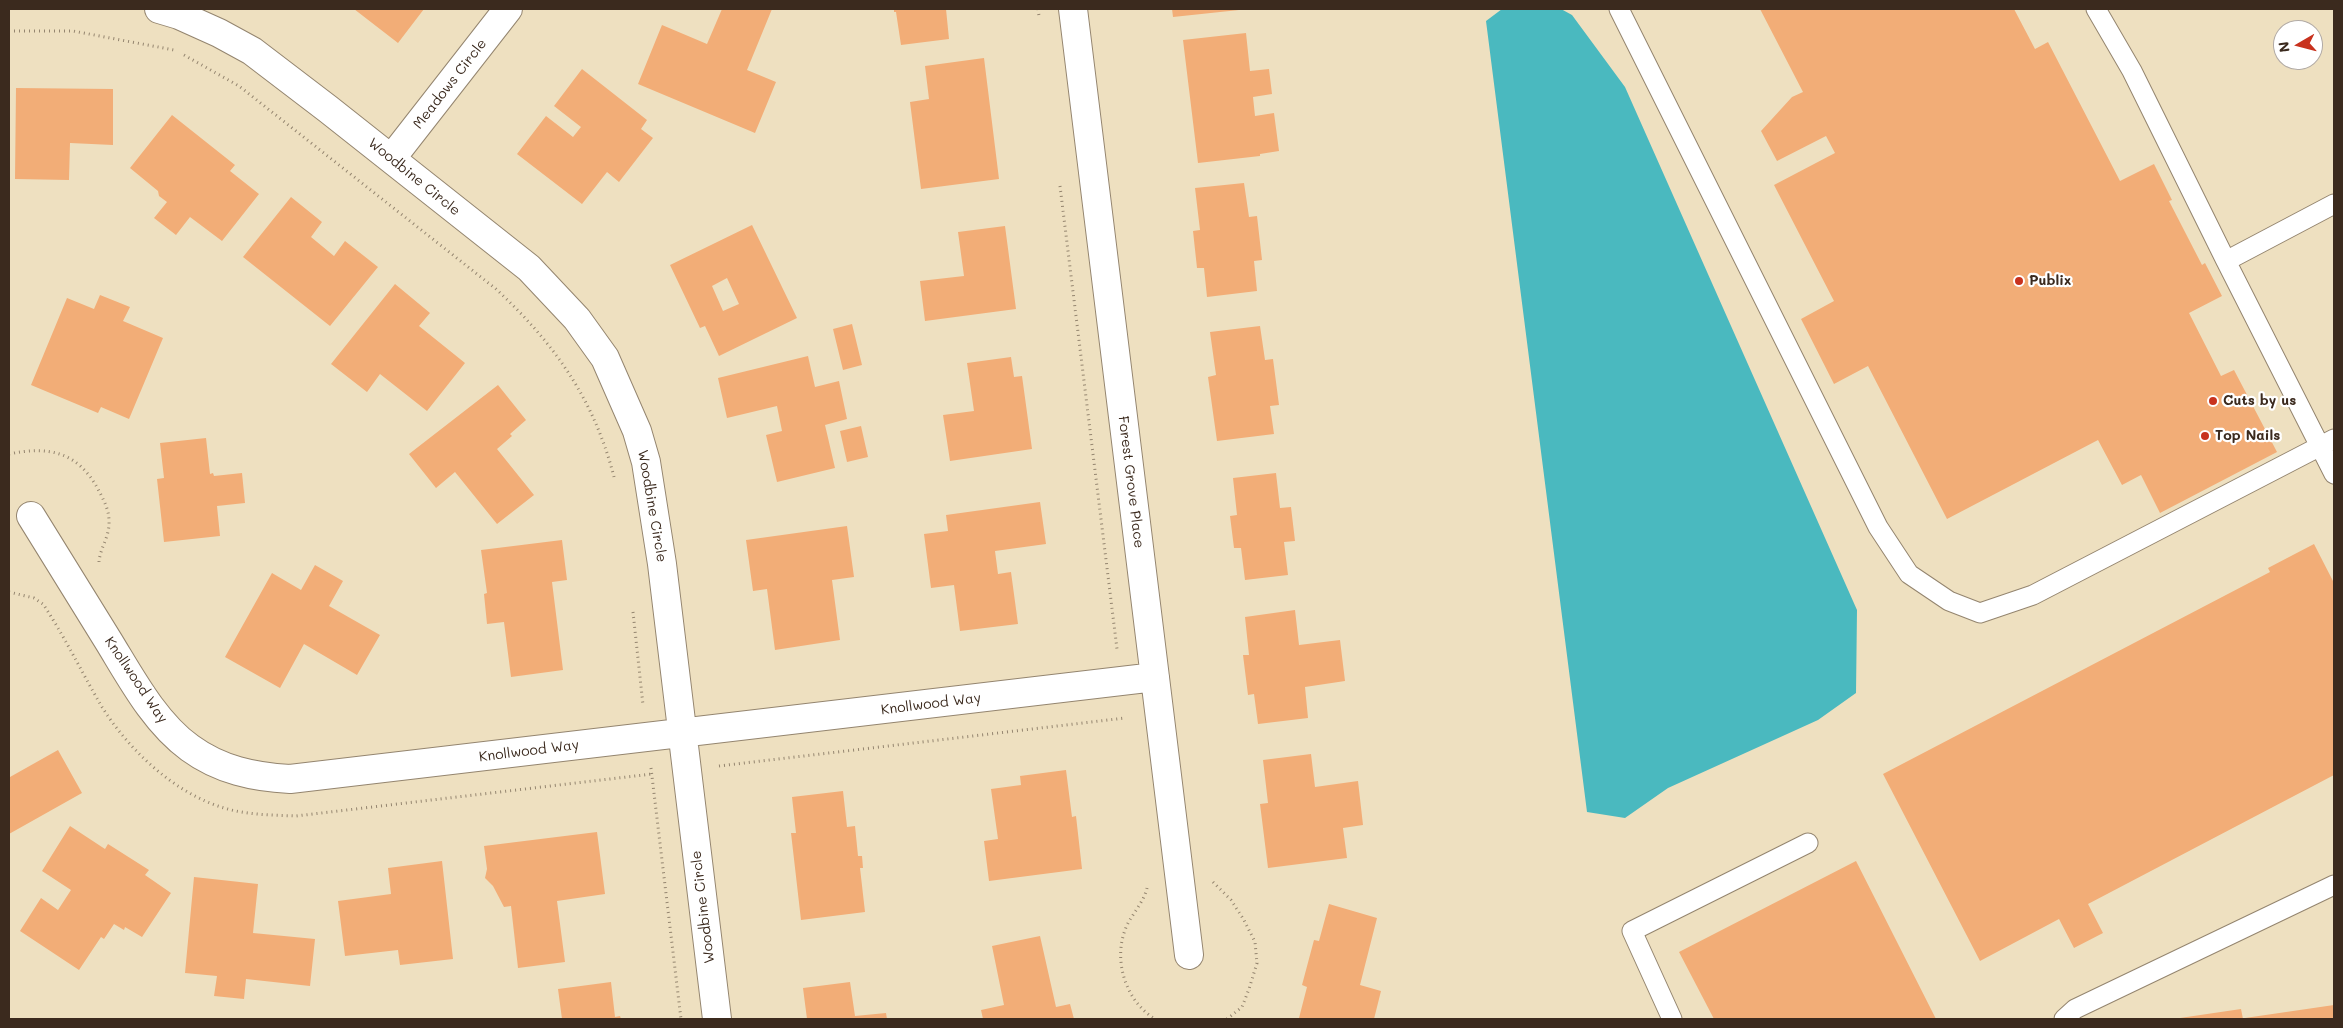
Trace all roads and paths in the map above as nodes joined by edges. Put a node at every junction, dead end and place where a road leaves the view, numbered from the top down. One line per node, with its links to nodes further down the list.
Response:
1 (159, 9): 9 (street, Woodbine Circle)
2 (508, 9): 9 (street, Meadows Circle)
3 (1038, 9): 7 (path)
4 (1073, 9): 20 (street, Forest Grove Place)
5 (1619, 9): 13 (lane)
6 (2096, 9): 12 (lane)
7 (1039, 18)
8 (9, 31): 16 (path)
9 (391, 159): 25 (street, Woodbine Circle)
10 (1060, 185): 21 (path)
11 (2334, 204): 12 (lane)
12 (2226, 261): 13 (lane)
13 (2327, 443): 15 (lane)
14 (9, 454): 18 (path)
15 (2334, 474)
16 (614, 480)
17 (31, 516): 26 (street, Knollwood Way)
18 (99, 566)
19 (632, 604): 26 (path)
20 (1155, 677): 21 (street, Knollwood Way); 30 (street, Forest Grove Place)
21 (1121, 682): 22 (path); 24 (street, Knollwood Way)
22 (1126, 718): 23 (path); 24 (path)
23 (1127, 728)
24 (710, 730): 25 (street, Knollwood Way)
25 (682, 734): 26 (street, Knollwood Way); 32 (street, Woodbine Circle)
26 (647, 738): 31 (path)
27 (1808, 843): 34 (lane)
28 (2334, 884): 35 (lane)
29 (1148, 885): 33 (path)
30 (1189, 955)
31 (681, 1019)
32 (716, 1019)
33 (1155, 1019)
34 (1672, 1019)
35 (2064, 1019)

